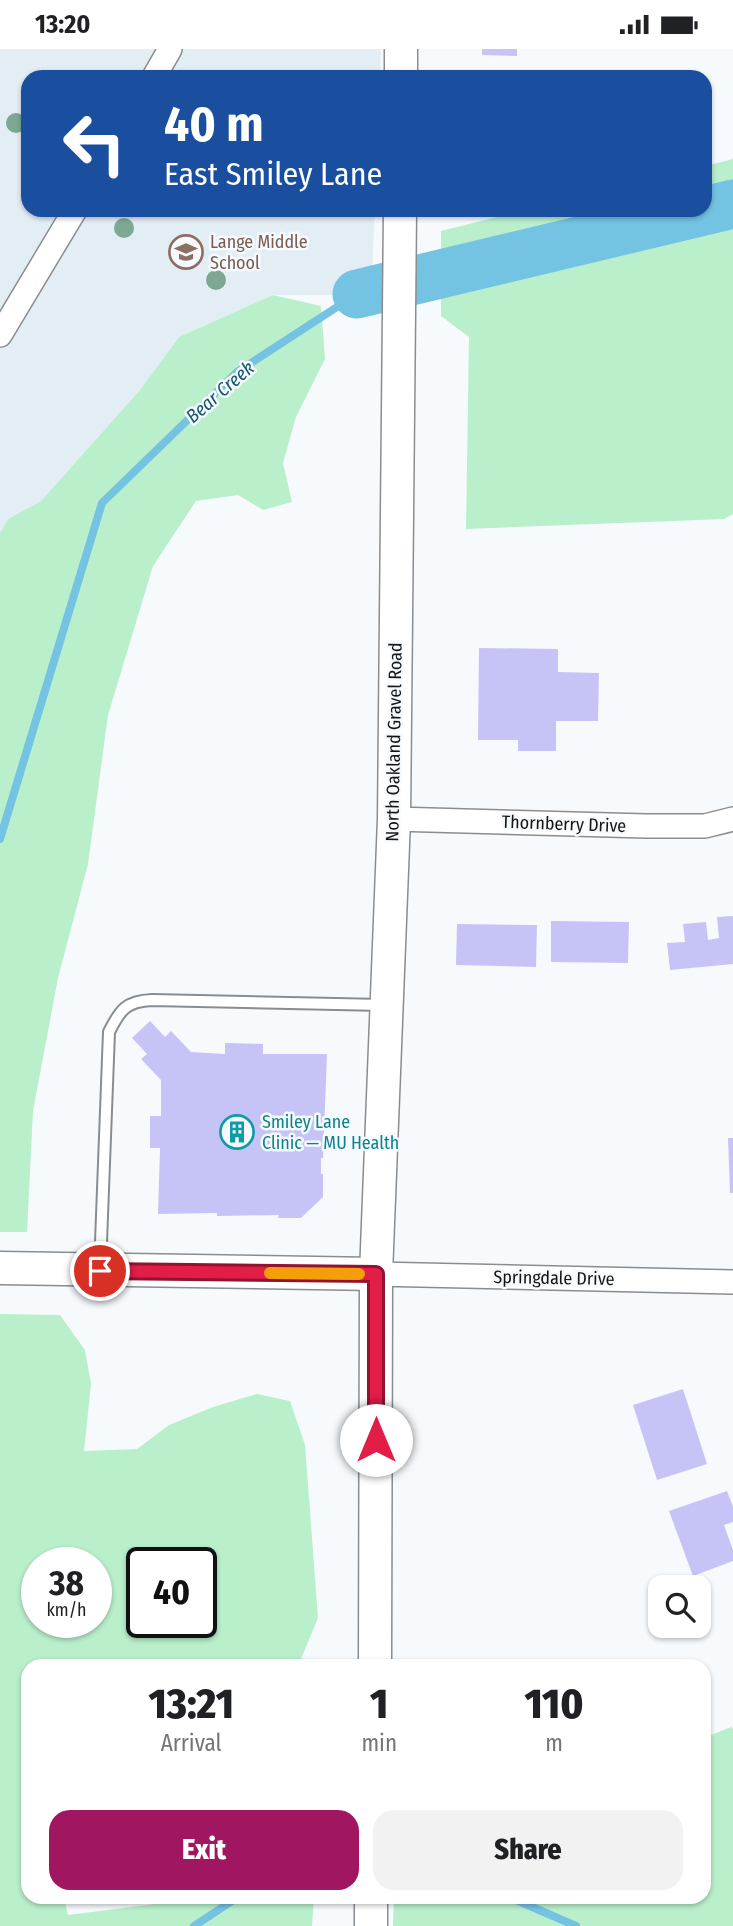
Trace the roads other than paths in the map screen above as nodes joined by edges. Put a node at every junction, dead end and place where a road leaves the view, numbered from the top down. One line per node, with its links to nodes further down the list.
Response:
1 (170, 49): 3 (street)
2 (401, 49): 4 (street)
3 (158, 70)
4 (401, 70)
5 (71, 217): 7 (street)
6 (400, 221): 8 (street, North Oakland Gravel Road)
7 (0, 335)
8 (394, 819): 9 (street, Thornberry Drive); 10 (street, North Oakland Gravel Road)
9 (733, 819)
10 (387, 1005): 12 (lane); 13 (street, North Oakland Gravel Road)
11 (0, 1268): 12 (street)
12 (100, 1271): 13 (street)
13 (376, 1274): 14 (street, Springdale Drive); 15 (street, North Oakland Gravel Road)
14 (733, 1282)
15 (375, 1659)
16 (371, 1904): 17 (street)
17 (371, 1926)

